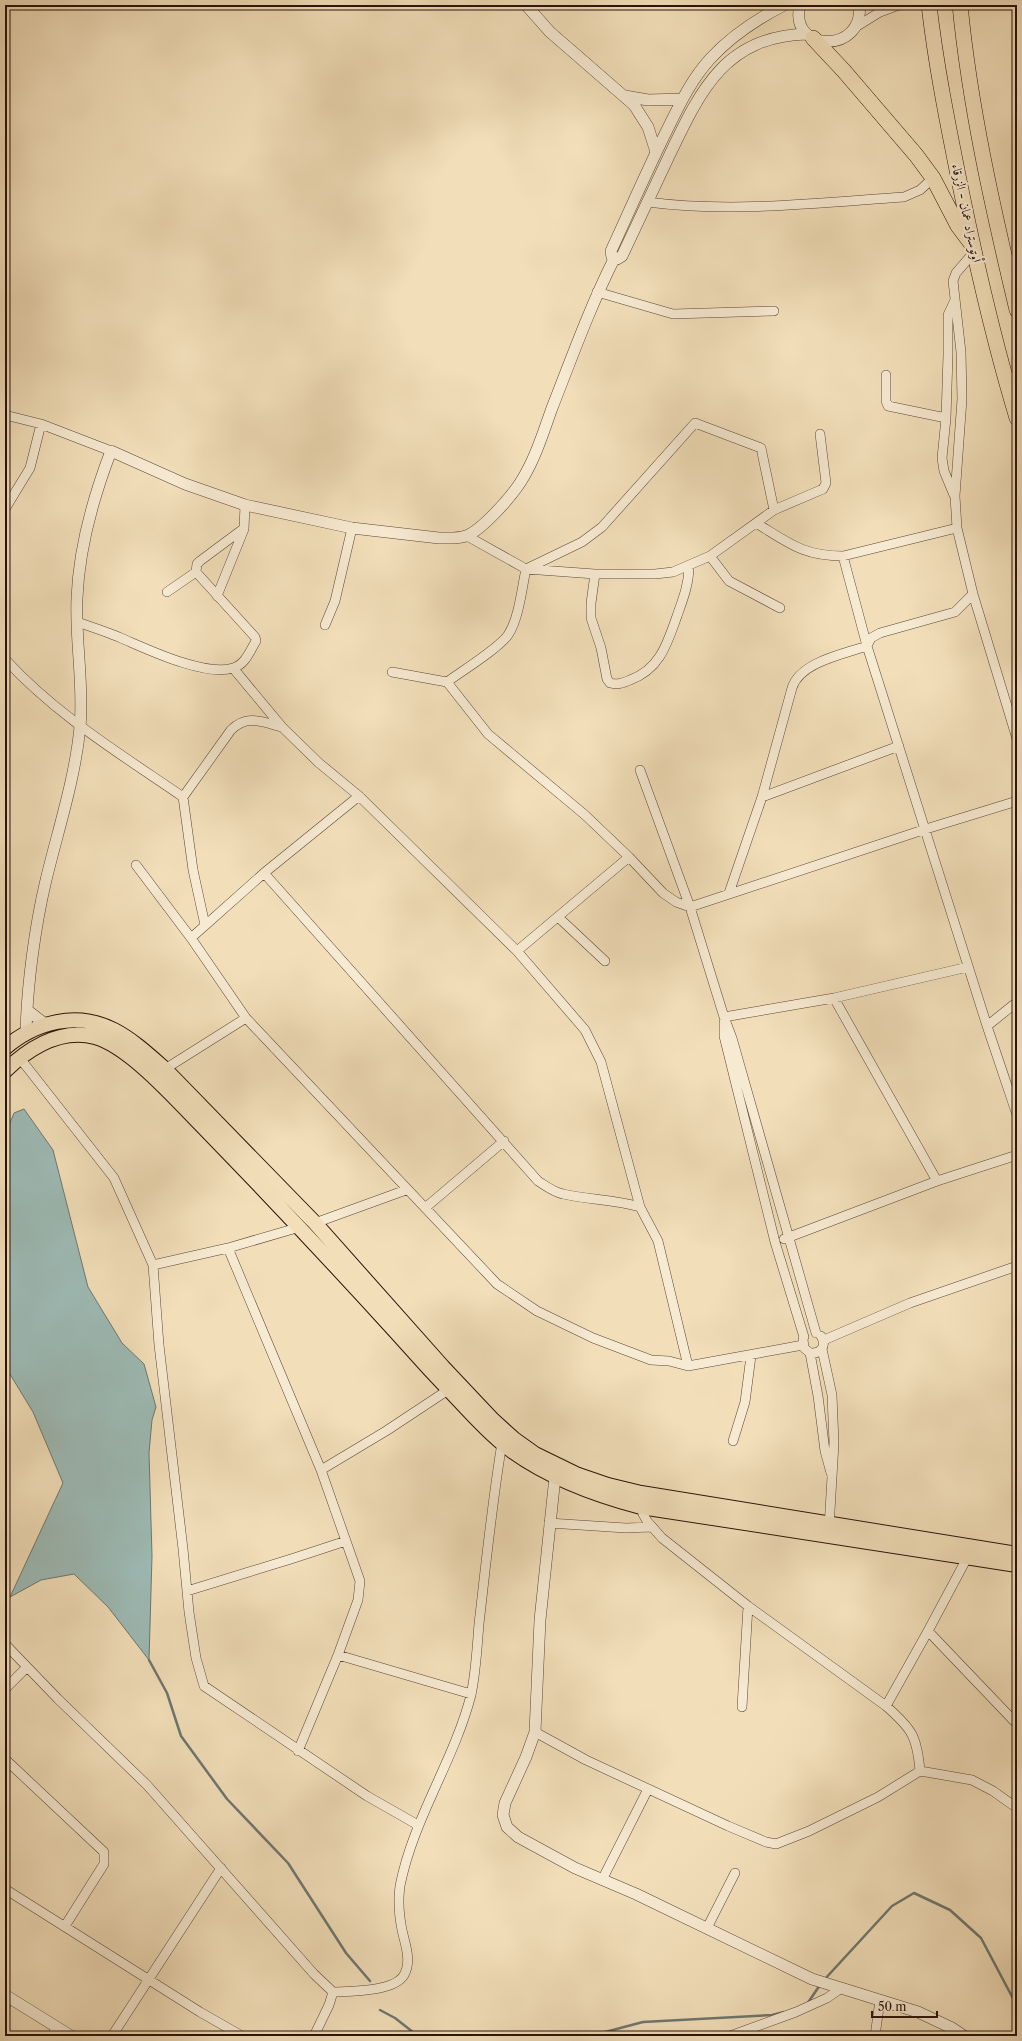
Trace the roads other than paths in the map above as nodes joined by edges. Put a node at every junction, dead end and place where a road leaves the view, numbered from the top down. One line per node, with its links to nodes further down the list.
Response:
1 (526, 5): 10 (street)
2 (784, 5): 11 (street)
3 (800, 5): 9 (street)
4 (859, 5): 8 (street)
5 (899, 5): 8 (street)
6 (929, 5): 15 (highway, أوتوستراد عمان - الزرقاء)
7 (960, 5): 19 (highway, أوتوستراد عمان - الزرقاء)
8 (854, 28): 9 (street)
9 (810, 36): 13 (highway); 14 (street)
10 (624, 96): 11 (street); 12 (street)
11 (682, 99): 12 (street)
12 (656, 152): 16 (street)
13 (933, 178): 14 (street); 15 (highway)
14 (646, 202): 16 (street)
15 (974, 248): 18 (street); 24 (highway, أوتوستراد عمان - الزرقاء)
16 (614, 258): 17 (street)
17 (597, 292): 20 (street); 36 (street)
18 (955, 300): 23 (street); 28 (street)
19 (1017, 310)
20 (774, 311)
21 (886, 375): 23 (street)
22 (5, 415): 25 (street)
23 (946, 418): 28 (street)
24 (1017, 418)
25 (41, 424): 27 (street); 30 (street)
26 (820, 434): 31 (street)
27 (111, 451): 29 (street); 47 (street)
28 (955, 496): 34 (street)
29 (245, 505): 33 (street); 35 (street)
30 (5, 510)
31 (774, 510): 32 (street); 40 (street)
32 (756, 523): 37 (street); 38 (street)
33 (352, 528): 36 (street); 48 (street)
34 (957, 528): 38 (street); 44 (street)
35 (244, 529): 41 (street); 45 (street)
36 (467, 536): 40 (street)
37 (710, 556): 39 (street); 46 (street)
38 (843, 556): 49 (street)
39 (689, 566): 42 (street); 42 (street)
40 (526, 569): 42 (street); 53 (street)
41 (196, 572): 43 (street); 45 (street)
42 (595, 574)
43 (167, 592)
44 (973, 594): 49 (street); 56 (street)
45 (217, 596): 51 (street)
46 (780, 608)
47 (77, 622): 51 (street); 54 (street)
48 (326, 626)
49 (867, 646): 57 (street); 61 (street)
50 (5, 659): 54 (street)
51 (233, 668): 55 (street)
52 (392, 672): 53 (street)
53 (447, 682): 64 (street)
54 (80, 726): 60 (street); 77 (street)
55 (282, 727): 59 (street); 60 (street)
56 (1017, 739)
57 (899, 746): 61 (street); 63 (street)
58 (640, 770): 68 (street)
59 (359, 796): 66 (street); 72 (street)
60 (183, 797): 70 (street)
61 (762, 797): 67 (street)
62 (1017, 802): 63 (street)
63 (926, 829): 67 (street); 74 (street)
64 (629, 857): 68 (street); 69 (street)
65 (136, 865): 71 (street)
66 (264, 873): 70 (street); 89 (street)
67 (729, 892): 68 (street)
68 (690, 907): 78 (street)
69 (558, 916): 72 (street); 73 (street)
70 (205, 925): 71 (street)
71 (191, 938): 79 (street)
72 (517, 951): 93 (street)
73 (605, 961)
74 (968, 966): 75 (street); 81 (street)
75 (834, 998): 78 (street); 91 (street)
76 (1017, 1002): 81 (street)
77 (27, 1010): 80 (street); 82 (street)
78 (724, 1017): 97 (street); 98 (street)
79 (246, 1018): 85 (street); 92 (street)
80 (45, 1024): 82 (main road); 85 (main road)
81 (987, 1026): 88 (street)
82 (26, 1033): 83 (main road)
83 (5, 1048)
84 (19, 1057): 86 (main road); 87 (main road); 100 (street)
85 (165, 1069): 87 (main road)
86 (5, 1071)
87 (183, 1098): 95 (main road); 96 (main road)
88 (1017, 1115)
89 (504, 1141): 93 (street); 94 (street)
90 (1017, 1155): 91 (street)
91 (937, 1181): 97 (street)
92 (406, 1190): 94 (street); 95 (street)
93 (640, 1207): 107 (street)
94 (425, 1208): 107 (street)
95 (315, 1223): 114 (main road)
96 (300, 1228): 99 (street); 108 (main road)
97 (788, 1237): 98 (street); 102 (street)
98 (775, 1242): 103 (street)
99 (228, 1248): 100 (street); 111 (street)
100 (153, 1264): 122 (street)
101 (1017, 1266): 104 (street)
102 (816, 1333): 103 (street); 104 (street)
103 (803, 1341): 105 (street); 106 (street)
104 (823, 1345): 105 (street); 112 (street)
105 (810, 1353): 112 (street)
106 (751, 1356): 107 (street); 109 (street)
107 (688, 1366)
108 (448, 1390): 110 (main road); 111 (street)
109 (733, 1441)
110 (502, 1443): 113 (main road); 129 (street)
111 (321, 1470): 118 (street)
112 (831, 1473): 117 (street)
113 (555, 1477): 114 (main road); 115 (street)
114 (641, 1500): 116 (street); 117 (main road)
115 (550, 1523): 116 (street); 133 (street)
116 (651, 1527): 123 (street)
117 (829, 1529): 119 (main road); 120 (main road)
118 (346, 1540): 122 (street); 126 (street)
119 (1017, 1554)
120 (967, 1558): 121 (main road); 124 (street)
121 (1017, 1566)
122 (187, 1591): 134 (street)
123 (748, 1606): 130 (street); 131 (street)
124 (928, 1631): 130 (street); 132 (street)
125 (5, 1644): 127 (street)
126 (338, 1655): 129 (street); 134 (street)
127 (28, 1667): 128 (street); 140 (street)
128 (5, 1689)
129 (471, 1694): 139 (street)
130 (886, 1706): 136 (street)
131 (742, 1707)
132 (1014, 1720)
133 (535, 1732): 137 (street); 142 (street)
134 (298, 1751): 139 (street)
135 (5, 1759): 144 (street)
136 (920, 1771): 137 (street); 138 (street)
137 (648, 1788): 142 (street)
138 (1017, 1808)
139 (418, 1825): 148 (street)
140 (221, 1868): 146 (street); 148 (street)
141 (735, 1873): 145 (street)
142 (602, 1880): 145 (street)
143 (5, 1889): 144 (street)
144 (64, 1926): 146 (street)
145 (707, 1928): 147 (street)
146 (149, 1978): 153 (street); 154 (street)
147 (840, 1989): 150 (street); 156 (street)
148 (333, 1992): 155 (street)
149 (6, 2000): 151 (street)
150 (880, 2000): 157 (street); 158 (street)
151 (54, 2032): 152 (street)
152 (71, 2036)
153 (112, 2036)
154 (242, 2036)
155 (314, 2036)
156 (730, 2036)
157 (876, 2036)
158 (964, 2036)

